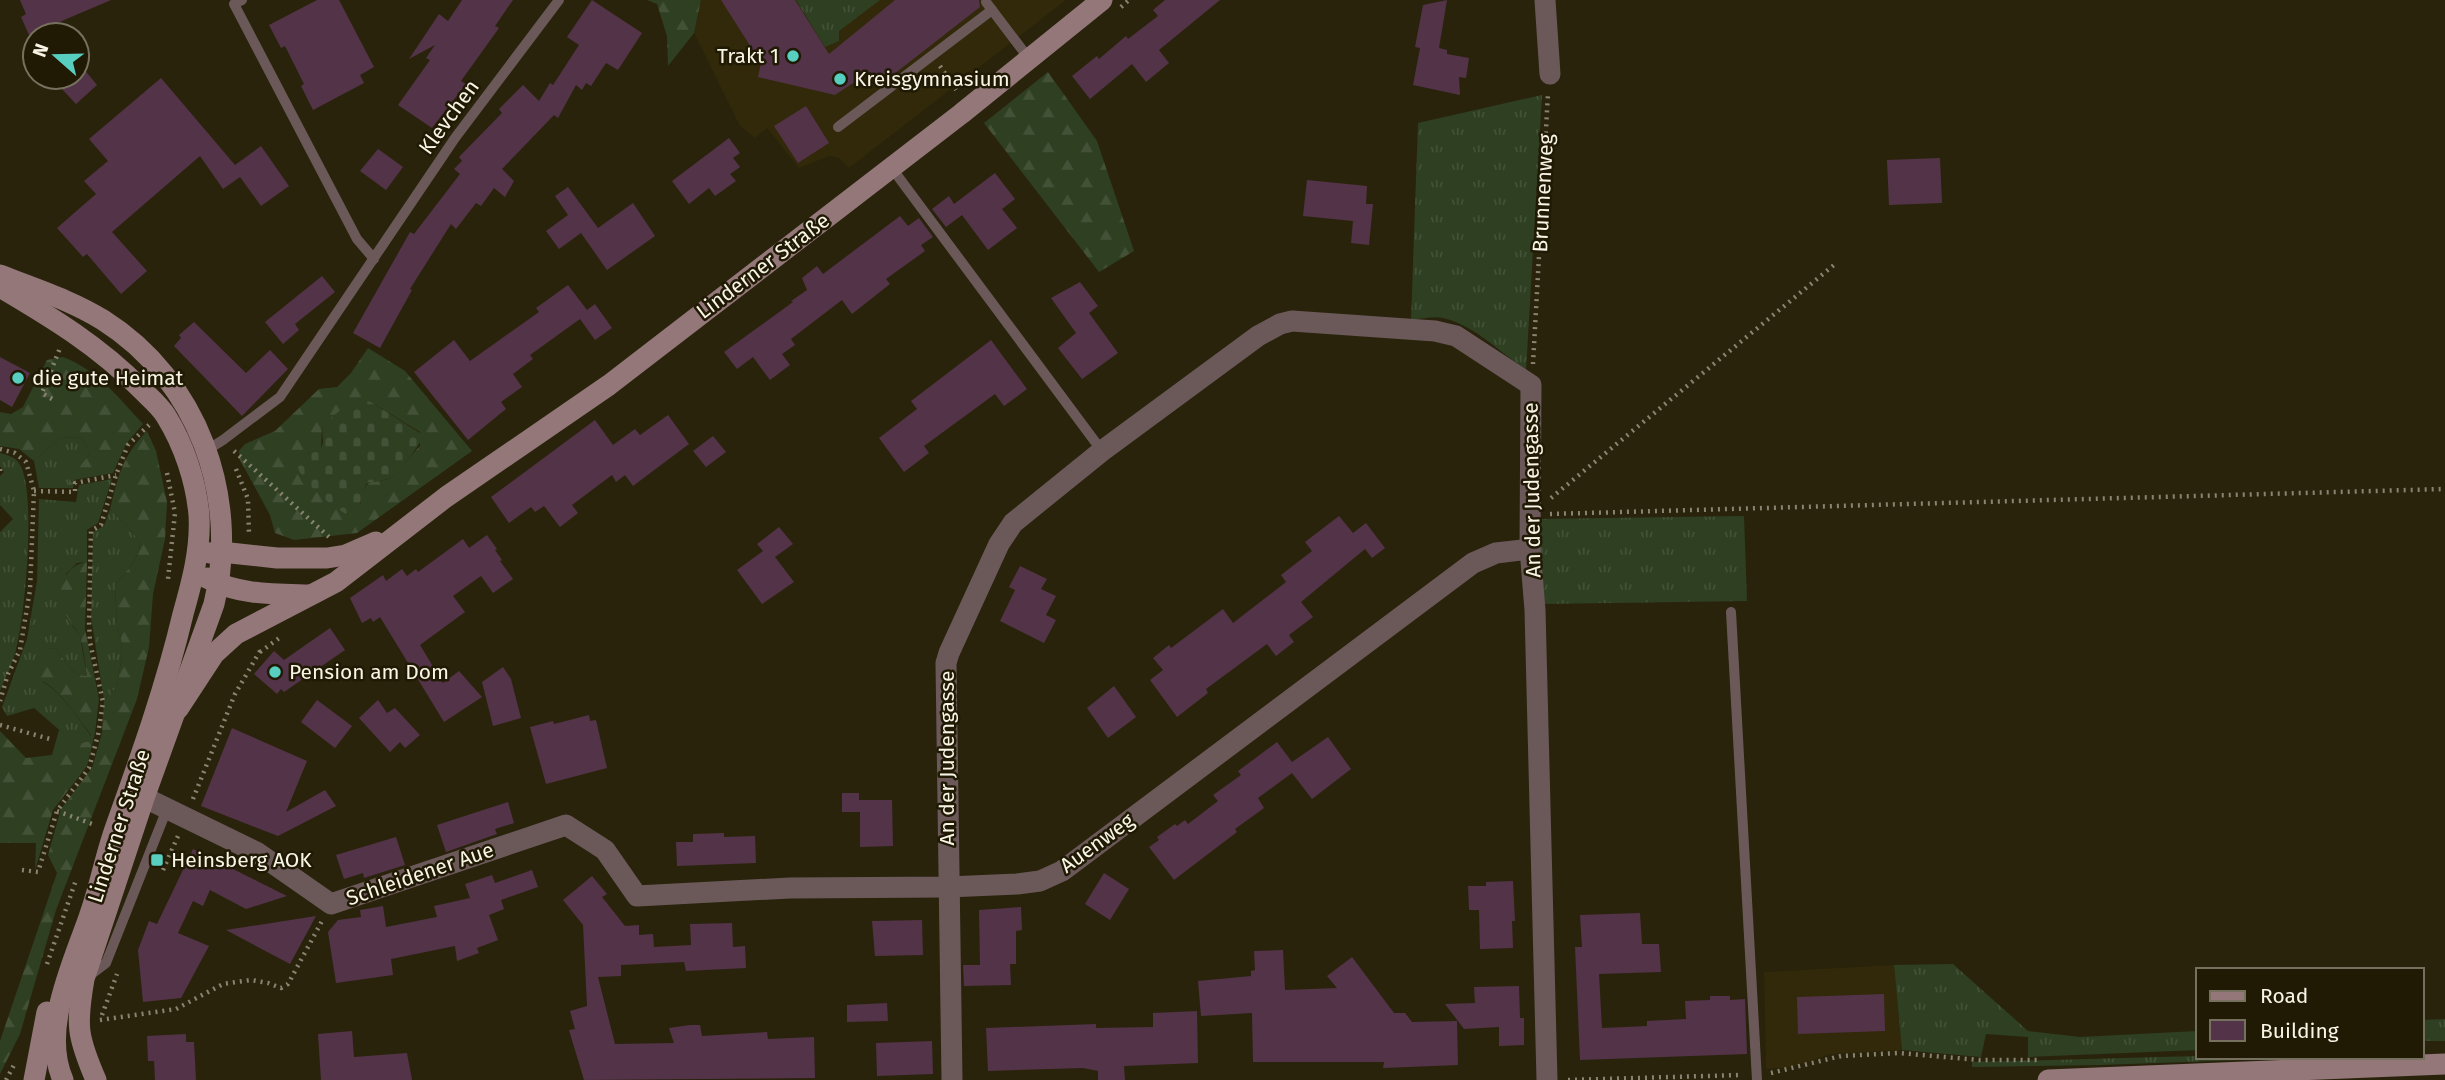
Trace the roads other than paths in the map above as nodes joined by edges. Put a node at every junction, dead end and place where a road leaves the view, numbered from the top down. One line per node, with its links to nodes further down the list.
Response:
1 (242, 0): 9 (lane)
2 (559, 0): 9 (lane, Klevchen)
3 (1102, 0): 5 (main road, Linderner Straße)
4 (1545, 0): 6 (street)
5 (1030, 60): 7 (lane); 8 (main road, Linderner Straße)
6 (1549, 74)
7 (838, 127)
8 (891, 167): 13 (lane); 14 (main road, Linderner Straße)
9 (374, 259): 12 (lane, Klevchen)
10 (0, 275): 12 (main road)
11 (0, 287): 17 (main road)
12 (215, 445): 16 (main road)
13 (1102, 452): 15 (street, An der Judengasse); 26 (street, An der Judengasse)
14 (414, 520): 16 (main road, Linderner Straße); 19 (main road, Linderner Straße)
15 (1530, 549): 26 (street, Auenweg); 35 (street, An der Judengasse)
16 (221, 552): 17 (main road, Linderner Straße); 18 (main road, Linderner Straße)
17 (196, 563): 18 (main road); 22 (main road, Linderner Straße)
18 (219, 585): 19 (main road); 21 (main road, Linderner Straße)
19 (311, 595): 21 (main road, Linderner Straße)
20 (1731, 612): 30 (lane)
21 (178, 709): 22 (main road, Linderner Straße)
22 (137, 794): 23 (street, Schleidener Aue); 24 (main road, Linderner Straße); 27 (main road, Linderner Straße)
23 (176, 814): 25 (street, Schleidener Aue); 27 (lane)
24 (115, 830): 31 (main road); 32 (main road, Linderner Straße)
25 (605, 850): 26 (street, Auenweg)
26 (948, 887): 34 (street, An der Judengasse)
27 (84, 979): 33 (main road, Linderner Straße)
28 (2445, 1064): 29 (main road)
29 (2044, 1070)
30 (1757, 1077)
31 (34, 1080)
32 (63, 1080)
33 (96, 1080)
34 (952, 1080)
35 (1547, 1080)

